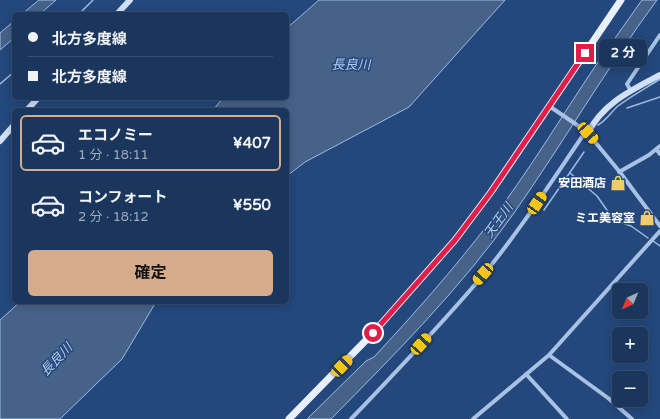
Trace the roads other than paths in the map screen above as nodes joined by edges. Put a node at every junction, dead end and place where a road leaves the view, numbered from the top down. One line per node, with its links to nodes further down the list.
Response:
1 (130, 0): 3 (street)
2 (621, 0): 8 (main road)
3 (119, 12)
4 (660, 35): 6 (street)
5 (660, 75): 6 (street)
6 (630, 91): 11 (street)
7 (36, 100): 9 (street)
8 (549, 106): 11 (street); 20 (main road)
9 (29, 108)
10 (12, 127): 12 (street)
11 (587, 132): 15 (street); 21 (street)
12 (0, 140)
13 (658, 147): 14 (street); 15 (street)
14 (660, 154)
15 (619, 172): 16 (street)
16 (660, 226)
17 (660, 231): 18 (street)
18 (549, 355): 19 (street); 24 (street)
19 (526, 374): 22 (street); 23 (street)
20 (289, 419)
21 (350, 419)
22 (473, 419)
23 (567, 419)
24 (632, 419)

